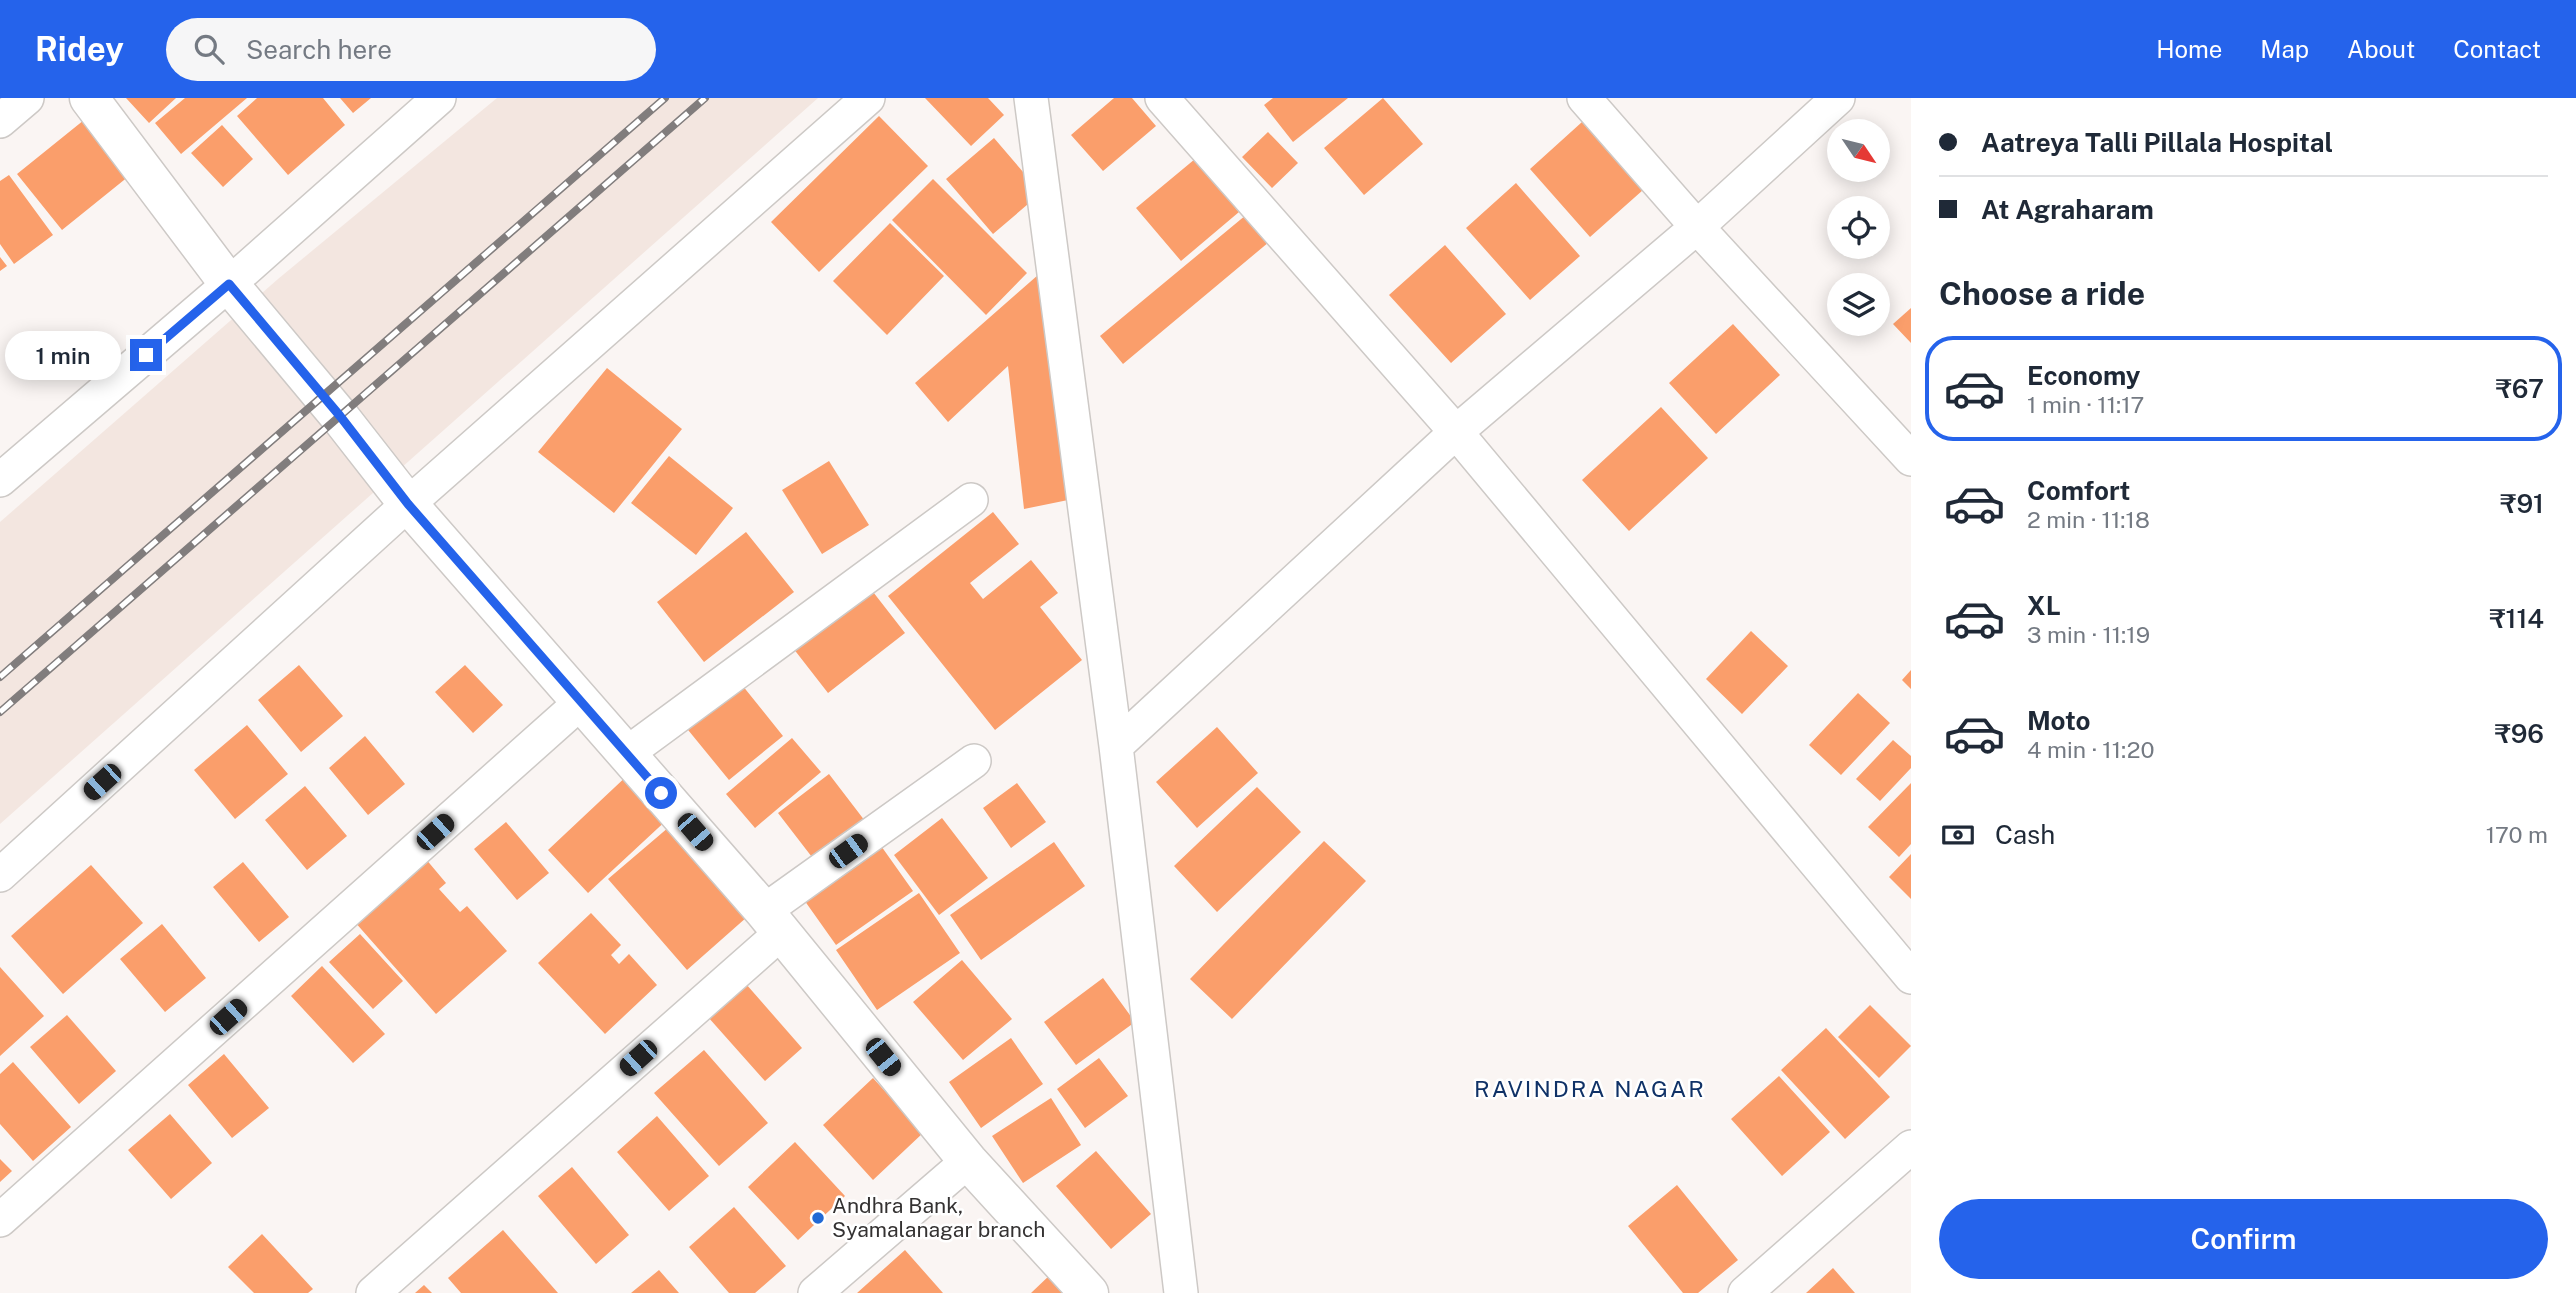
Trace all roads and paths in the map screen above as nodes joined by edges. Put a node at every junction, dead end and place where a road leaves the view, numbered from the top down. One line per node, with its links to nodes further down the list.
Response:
1 (27, 98): 9 (street)
2 (89, 98): 11 (street)
3 (439, 98): 11 (street)
4 (868, 98): 16 (street)
5 (1031, 98): 18 (street)
6 (1161, 98): 12 (street)
7 (1584, 98): 10 (street)
8 (1838, 98): 10 (street)
9 (0, 121)
10 (1697, 227): 12 (street); 13 (street)
11 (229, 284): 14 (street); 16 (street)
12 (1456, 432): 18 (street); 23 (street)
13 (1911, 458)
14 (0, 480)
15 (971, 500): 19 (street)
16 (408, 504): 17 (street); 21 (street)
17 (580, 703): 19 (street); 26 (street)
18 (1116, 746): 30 (street)
19 (626, 754): 22 (street)
20 (974, 761): 22 (street)
21 (0, 875)
22 (773, 921): 25 (street); 27 (street)
23 (1911, 977)
24 (1911, 1147): 31 (street)
25 (968, 1161): 28 (street); 29 (street)
26 (0, 1220)
27 (373, 1293)
28 (816, 1293)
29 (1089, 1293)
30 (1181, 1293)
31 (1745, 1293)

